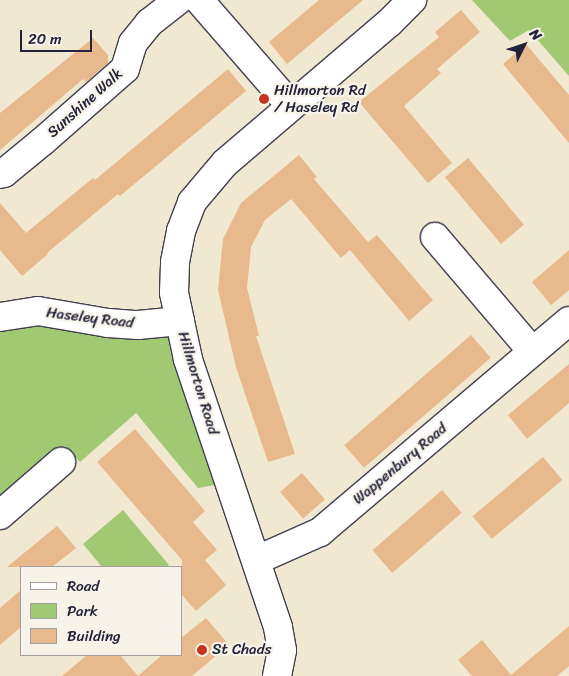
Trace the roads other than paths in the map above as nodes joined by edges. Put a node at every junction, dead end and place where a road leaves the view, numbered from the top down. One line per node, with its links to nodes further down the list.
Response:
1 (178, 0): 5 (street, Sunshine Walk)
2 (199, 0): 4 (street)
3 (412, 0): 4 (street, Hillmorton Road)
4 (291, 106): 8 (street, Hillmorton Road)
5 (0, 174)
6 (435, 237): 10 (street)
7 (2, 313): 8 (street, Haseley Road)
8 (180, 321): 13 (street, Hillmorton Road)
9 (569, 321): 10 (street, Wappenbury Road)
10 (532, 351): 13 (street, Wappenbury Road)
11 (61, 462): 12 (street)
12 (0, 515)
13 (256, 560): 14 (street, Hillmorton Road)
14 (277, 676)

